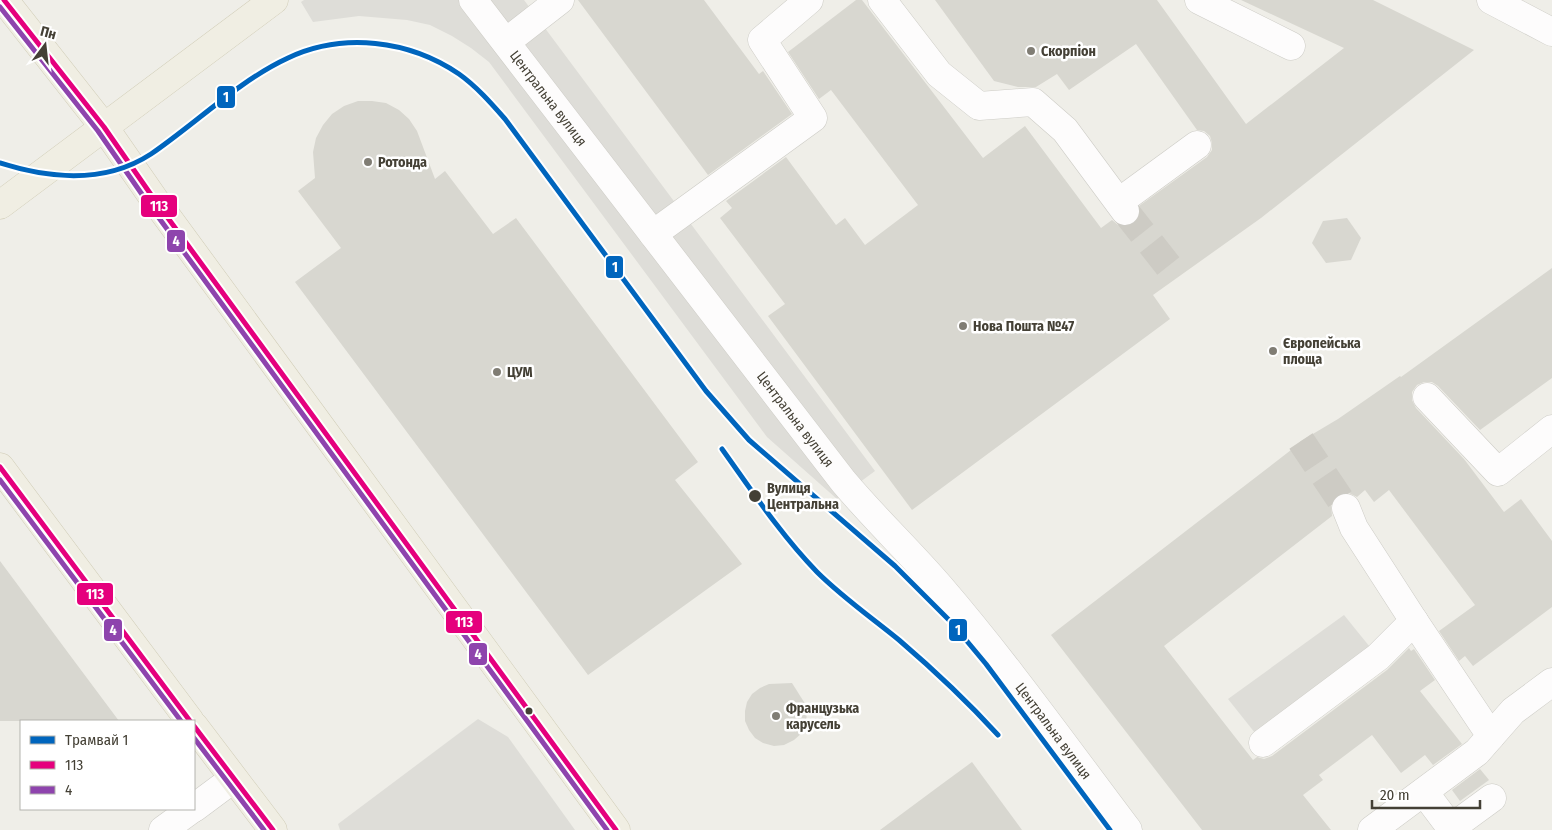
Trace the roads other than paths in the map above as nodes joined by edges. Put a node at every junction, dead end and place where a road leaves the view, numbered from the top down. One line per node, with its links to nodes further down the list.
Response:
1 (4, 0): 12 (main road)
2 (274, 0): 12 (main road)
3 (473, 0): 10 (street, Центральна вулиця)
4 (560, 0): 10 (street)
5 (809, 0): 15 (street)
6 (882, 0): 13 (street)
7 (1198, 0): 11 (street)
8 (1491, 0): 9 (street)
9 (1552, 32)
10 (506, 42): 15 (street, Центральна вулиця)
11 (1291, 46)
12 (104, 127): 14 (main road); 34 (main road)
13 (1197, 145)
14 (0, 205)
15 (653, 234): 35 (street, Центральна вулиця)
16 (1427, 397): 17 (street)
17 (1552, 429)
18 (0, 467): 22 (main road)
19 (1346, 508): 20 (street)
20 (1414, 620): 24 (street); 25 (street)
21 (1552, 682): 24 (street)
22 (189, 720)
23 (195, 727): 26 (main road)
24 (1491, 736): 27 (street)
25 (1263, 743)
26 (233, 779): 29 (street); 33 (main road)
27 (1424, 792): 31 (street); 36 (street)
28 (1492, 798): 31 (street)
29 (195, 807)
30 (190, 810): 32 (street)
31 (1450, 829)
32 (163, 830)
33 (273, 830)
34 (616, 830)
35 (1128, 830)
36 (1372, 830)

